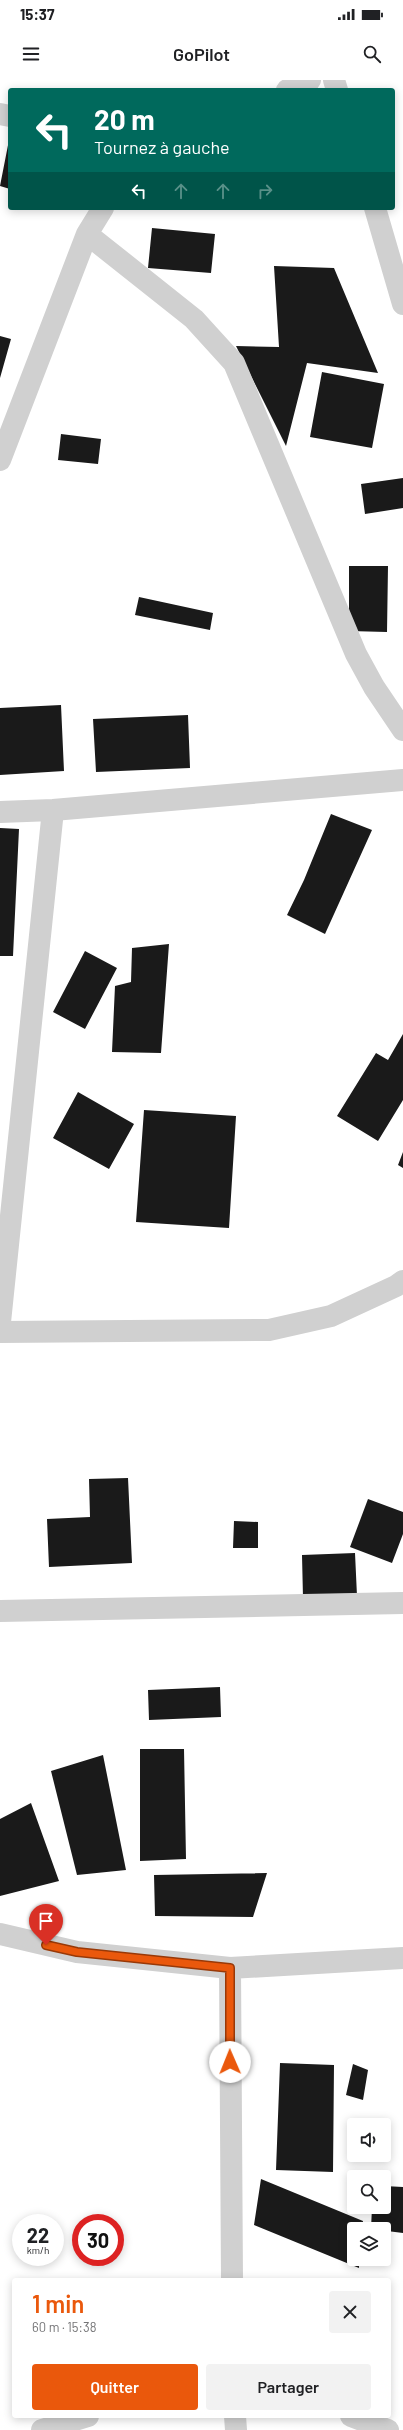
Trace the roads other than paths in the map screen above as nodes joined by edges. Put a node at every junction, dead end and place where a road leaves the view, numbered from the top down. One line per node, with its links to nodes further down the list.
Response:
1 (310, 80): 2 (street)
2 (292, 88)
3 (103, 210): 5 (street)
4 (376, 210): 6 (street)
5 (87, 234): 7 (street); 8 (street)
6 (403, 304)
7 (0, 460)
8 (403, 730)
9 (403, 780): 10 (street)
10 (53, 810): 11 (street); 13 (street)
11 (0, 812)
12 (403, 1280): 14 (street)
13 (0, 1322)
14 (0, 1332)
15 (403, 1603): 16 (street)
16 (0, 1611)
17 (0, 1934): 19 (street)
18 (403, 1958): 19 (street)
19 (230, 1968): 20 (street)
20 (232, 2278)
21 (81, 2418): 24 (street)
22 (235, 2418): 25 (street)
23 (356, 2418): 26 (street)
24 (42, 2430)
25 (236, 2430)
26 (388, 2430)

